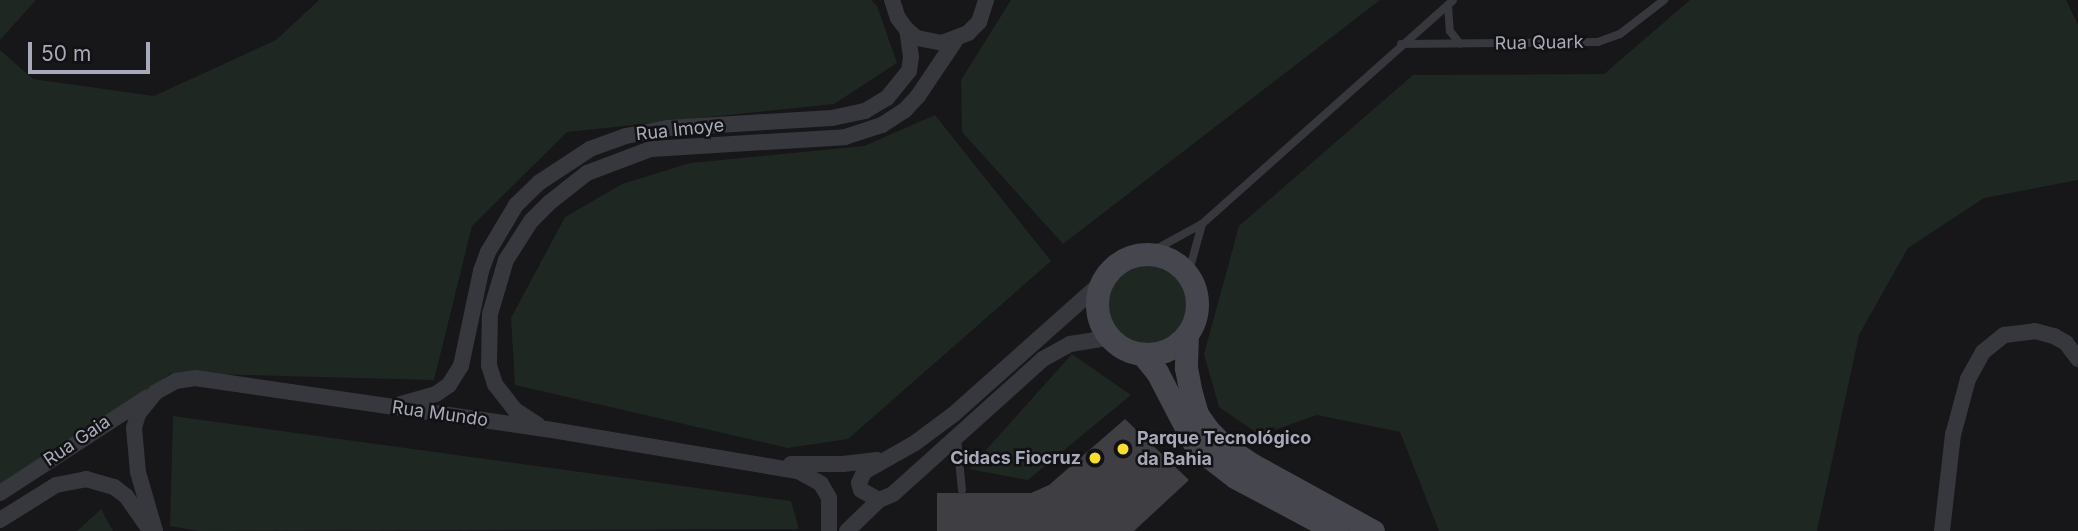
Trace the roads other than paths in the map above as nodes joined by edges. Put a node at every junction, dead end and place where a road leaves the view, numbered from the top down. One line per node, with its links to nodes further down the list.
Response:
1 (892, 0): 5 (street)
2 (986, 0): 6 (street, Rua Imoye)
3 (1664, 0): 8 (lane, Rua Quark)
4 (1451, 2): 7 (lane); 8 (lane)
5 (907, 30): 6 (street); 18 (street, Rua Imoye)
6 (955, 41): 19 (street, Rua Imoye)
7 (1401, 44): 8 (lane, Rua Quark); 9 (lane)
8 (1460, 44)
9 (1202, 224): 10 (lane); 11 (lane)
10 (1147, 254): 11 (street); 12 (street)
11 (1188, 275): 13 (street)
12 (1101, 283): 14 (street); 21 (street)
13 (1187, 335): 15 (street); 31 (street)
14 (1109, 338): 15 (street); 20 (street)
15 (1143, 355): 30 (street)
16 (2078, 359): 32 (street)
17 (156, 392): 18 (street, Rua Mundo); 24 (street, Rua Gaia); 27 (street)
18 (378, 406): 19 (street, Rua Mundo)
19 (546, 429): 22 (street, Rua Mundo)
20 (957, 439): 23 (lane); 25 (street)
21 (887, 458): 22 (street); 25 (street)
22 (764, 463): 28 (street, Rua Mundo)
23 (962, 490)
24 (0, 493)
25 (879, 499): 29 (street)
26 (0, 520): 27 (street, Rua Gaia)
27 (152, 531)
28 (829, 531)
29 (847, 531)
30 (1336, 531)
31 (1373, 531)
32 (1942, 531)

